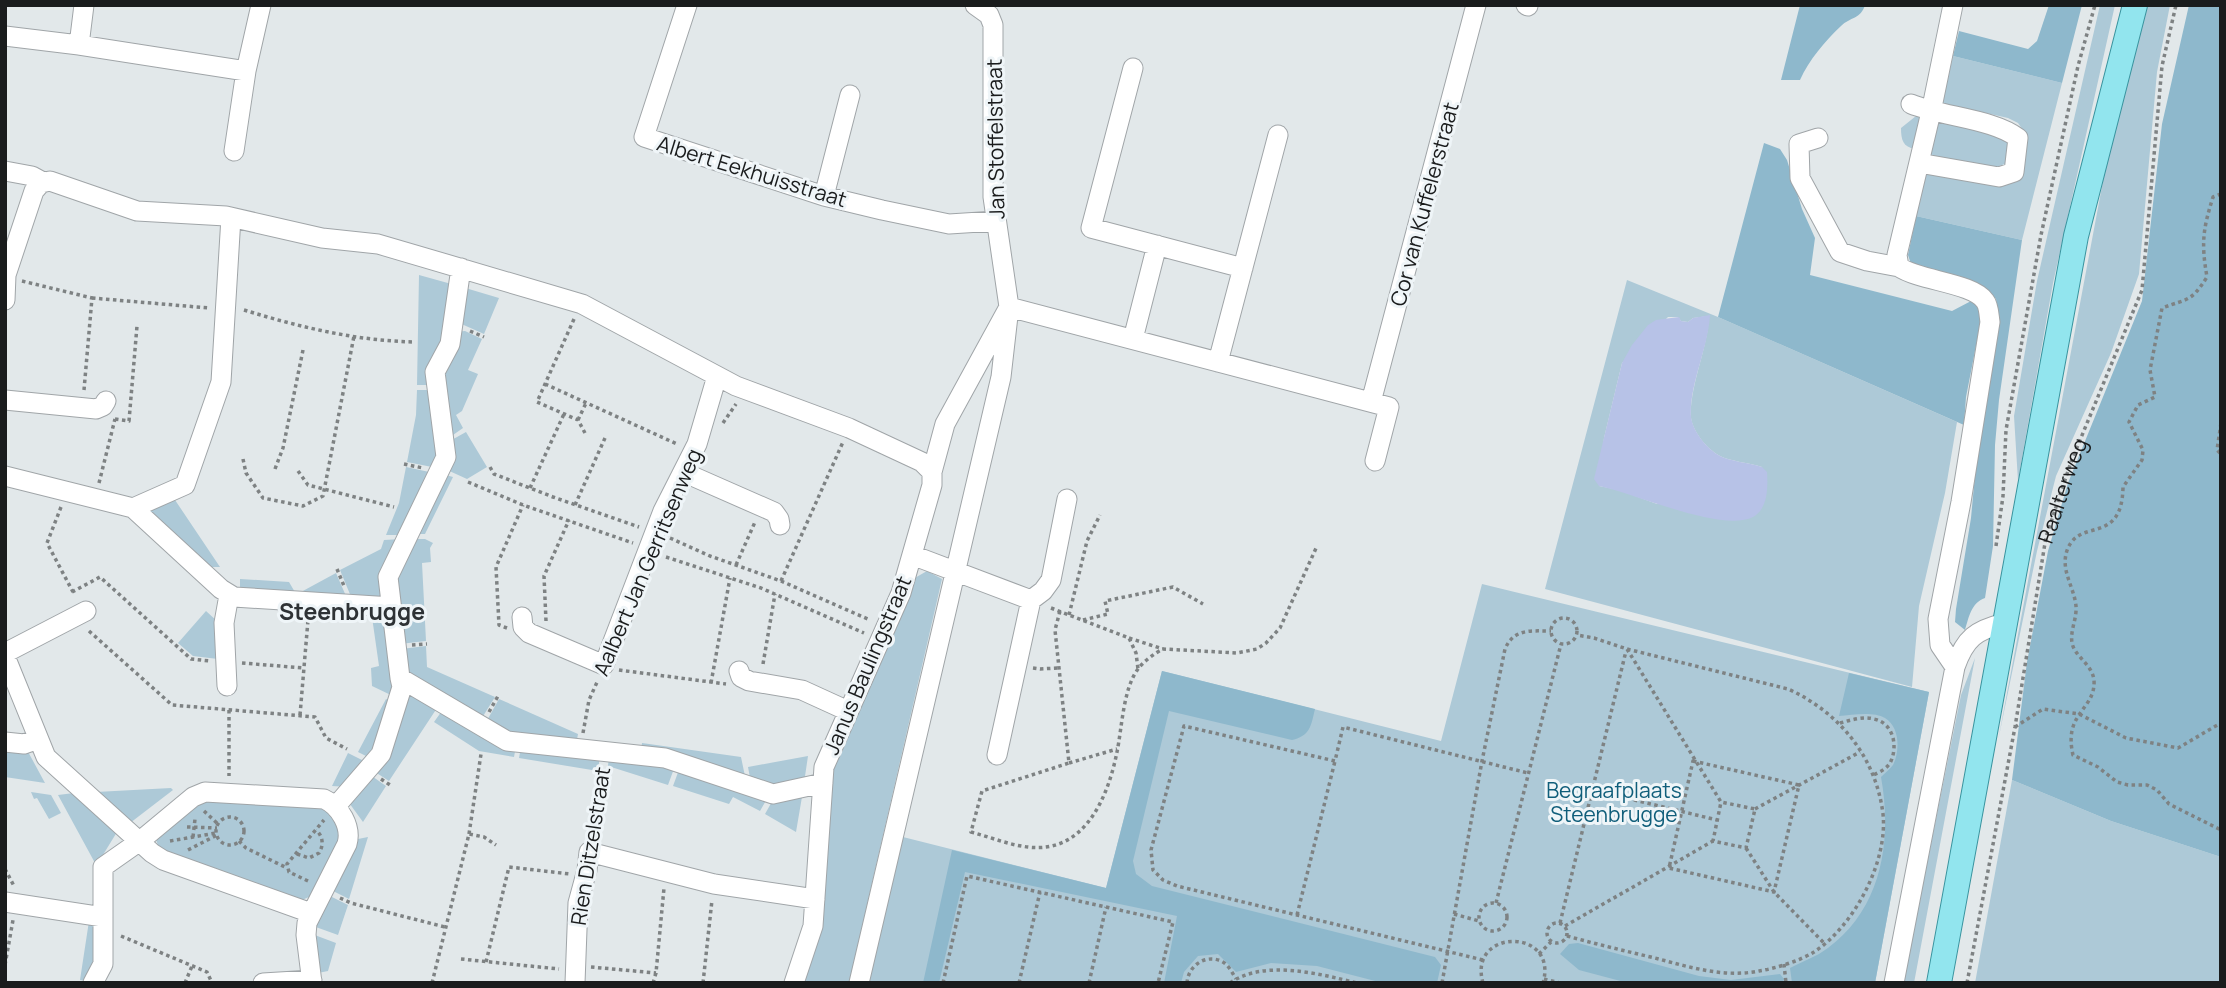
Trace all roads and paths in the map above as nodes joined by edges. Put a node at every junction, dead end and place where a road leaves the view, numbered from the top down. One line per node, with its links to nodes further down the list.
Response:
1 (84, 5): 11 (street)
2 (261, 5): 13 (street)
3 (687, 5): 25 (street, Albert Eekhuisstraat)
4 (1476, 5): 47 (street, Cor van Kuffelerstraat)
5 (1953, 5): 16 (street)
6 (2095, 5): 82 (path)
7 (2135, 5): 99 (main road, Raalterweg)
8 (2176, 5): 128 (path, Raalterweg)
9 (987, 8): 27 (street, Jan Stoffelstraat)
10 (5, 36): 11 (street)
11 (79, 45): 13 (street)
12 (1133, 68): 28 (street)
13 (246, 71): 19 (street)
14 (850, 95): 25 (street)
15 (1911, 104): 16 (street)
16 (1931, 112): 20 (street); 20 (street)
17 (1278, 135): 31 (street)
18 (1818, 138): 29 (street)
19 (234, 151)
20 (1919, 163): 22 (street); 29 (street)
21 (5, 171): 23 (street)
22 (1899, 180)
23 (43, 182): 26 (street); 32 (street)
24 (2221, 194): 124 (path)
25 (824, 196): 27 (street, Albert Eekhuisstraat)
26 (231, 217): 30 (street); 37 (street)
27 (996, 220): 36 (street, Jan Stoffelstraat)
28 (1157, 245): 31 (street); 40 (street)
29 (1899, 267): 113 (street)
30 (461, 268): 35 (street); 94 (street)
31 (1243, 268): 43 (street)
32 (6, 280): 33 (path); 34 (street)
33 (92, 298): 37 (path); 49 (path)
34 (5, 300)
35 (582, 304): 44 (street); 45 (path)
36 (1009, 307): 40 (street); 65 (street); 85 (street, Jan Stoffelstraat)
37 (225, 309): 39 (path); 76 (street)
38 (137, 326): 50 (path)
39 (354, 336): 41 (path); 67 (path)
40 (1133, 339): 43 (street)
41 (415, 342)
42 (303, 350): 62 (path)
43 (1218, 362): 47 (street)
44 (717, 376): 54 (street); 57 (street, Aalbert Jan Gerritsenweg)
45 (545, 384): 48 (path); 51 (path)
46 (5, 400): 49 (street)
47 (1371, 402): 60 (street)
48 (586, 403): 52 (path); 57 (path)
49 (83, 408): 50 (street)
50 (108, 409): 70 (path)
51 (564, 414): 52 (path); 68 (path)
52 (578, 420): 55 (path)
53 (2221, 423): 58 (path)
54 (849, 428): 65 (street); 87 (path)
55 (585, 433)
56 (605, 438): 73 (path)
57 (693, 451): 64 (street, Aalbert Jan Gerritsenweg)
58 (2221, 454)
59 (243, 459): 67 (path)
60 (1375, 461)
61 (490, 467): 68 (path)
62 (275, 469)
63 (298, 471): 67 (path)
64 (682, 472): 75 (street); 80 (street, Aalbert Jan Gerritsenweg)
65 (932, 472): 83 (street, Janus Baulingstraat)
66 (5, 476): 69 (street)
67 (324, 488): 74 (path)
68 (530, 488): 73 (path)
69 (68, 492): 70 (street); 88 (path)
70 (96, 499): 76 (street)
71 (1067, 499): 91 (street)
72 (523, 505): 100 (path)
73 (575, 505): 80 (path)
74 (394, 507)
75 (762, 507): 79 (street); 84 (path)
76 (133, 508): 90 (street)
77 (1100, 516): 97 (path)
78 (569, 520): 105 (path)
79 (780, 524)
80 (656, 532): 84 (path); 112 (street, Aalbert Jan Gerritsenweg)
81 (1317, 547): 107 (path)
82 (1996, 549)
83 (912, 555): 85 (street); 101 (street, Janus Baulingstraat)
84 (736, 565): 87 (path)
85 (954, 573): 91 (street); 211 (street, Jan Stoffelstraat)
86 (730, 578): 119 (path)
87 (781, 581): 101 (path)
88 (72, 592): 96 (path); 110 (path)
89 (775, 594): 120 (path)
90 (234, 596): 92 (street); 110 (street)
91 (1031, 600): 95 (path); 111 (street)
92 (309, 603): 94 (street); 114 (path)
93 (1203, 604): 98 (path)
94 (392, 607): 118 (street)
95 (1060, 611): 97 (path); 115 (path)
96 (81, 613): 109 (street); 122 (path)
97 (1069, 615): 98 (path)
98 (1083, 620): 104 (path)
99 (2005, 622): 113 (street); 224 (main road, Raalterweg)
100 (523, 623): 105 (street)
101 (886, 627): 123 (street, Janus Baulingstraat)
102 (1551, 631): 103 (path); 106 (path); 139 (path)
103 (1577, 635): 106 (path); 108 (path)
104 (1129, 638): 107 (path); 116 (path)
105 (547, 640): 112 (street)
106 (1561, 644): 142 (path)
107 (1163, 649): 116 (path)
108 (1627, 649): 126 (path); 140 (path); 146 (path)
109 (5, 654): 129 (street)
110 (225, 662): 114 (path); 121 (street)
111 (1017, 664): 115 (path); 137 (street)
112 (604, 665): 119 (path); 132 (path, Aalbert Jan Gerritsenweg)
113 (1955, 667): 223 (street)
114 (304, 668): 125 (path)
115 (1058, 668): 141 (path)
116 (1138, 669): 133 (path)
117 (740, 674): 119 (path); 120 (street)
118 (400, 678): 132 (street); 149 (street)
119 (711, 683)
120 (760, 683): 123 (street)
121 (227, 686): 122 (path)
122 (229, 710): 125 (path); 147 (path)
123 (849, 711): 144 (street, Janus Baulingstraat)
124 (2079, 714): 127 (path); 128 (path); 158 (path)
125 (300, 715): 131 (path)
126 (1840, 723): 134 (path); 143 (path)
127 (2221, 723)
128 (2015, 727): 225 (path, Raalterweg)
129 (38, 740): 130 (street); 163 (street)
130 (5, 742)
131 (347, 749)
132 (580, 749): 135 (street)
133 (1118, 749): 141 (path); 141 (path)
134 (1860, 751): 143 (path); 145 (path)
135 (605, 752): 144 (street); 169 (path, Rien Ditzelstraat)
136 (481, 754): 160 (path)
137 (997, 755)
138 (1335, 761): 139 (path); 184 (path); 184 (path)
139 (1482, 761): 142 (path); 183 (path)
140 (1693, 761): 145 (path); 148 (path); 151 (path)
141 (1069, 763)
142 (1528, 774): 180 (path)
143 (1873, 775): 190 (path)
144 (823, 783): 178 (street, Janus Baulingstraat)
145 (1799, 785): 150 (path); 177 (path)
146 (1593, 790): 151 (path); 187 (path)
147 (229, 793): 149 (street); 152 (path); 163 (street)
148 (1721, 802): 150 (path); 153 (path)
149 (336, 806): 182 (street)
150 (1755, 809): 168 (path)
151 (1681, 813): 153 (path); 172 (path)
152 (230, 817): 156 (path); 164 (path)
153 (1717, 820): 165 (path)
154 (183, 826): 155 (path)
155 (193, 827): 156 (path); 156 (path); 161 (path)
156 (217, 830): 161 (path); 162 (path); 164 (path)
157 (316, 830): 170 (path)
158 (2221, 830)
159 (174, 834): 162 (path)
160 (469, 835): 167 (path); 207 (path)
161 (193, 837): 162 (path)
162 (177, 840): 166 (path)
163 (140, 841): 182 (street); 186 (street)
164 (239, 841): 171 (path)
165 (1713, 841): 168 (path); 172 (path)
166 (165, 843)
167 (496, 845)
168 (1746, 848): 177 (path)
169 (589, 852): 173 (street); 174 (street, Rien Ditzelstraat)
170 (296, 853)
171 (287, 868)
172 (1669, 868): 177 (path); 187 (path)
173 (666, 872): 175 (street); 199 (path)
174 (586, 875): 195 (path); 198 (street, Rien Ditzelstraat)
175 (714, 884): 178 (street); 209 (path)
176 (1040, 892): 181 (path); 212 (path); 213 (path)
177 (1774, 892): 190 (path)
178 (815, 900): 210 (street, Janus Baulingstraat)
179 (5, 902): 186 (street)
180 (1496, 903): 185 (path); 185 (path)
181 (1106, 907): 214 (path); 215 (path)
182 (311, 913): 202 (street)
183 (1454, 914): 185 (path); 191 (path)
184 (1297, 915): 191 (path)
185 (1479, 921)
186 (103, 923): 197 (path); 203 (street)
187 (1562, 924): 188 (path); 189 (path)
188 (1567, 936): 189 (path); 196 (path)
189 (1551, 942): 192 (path)
190 (1824, 943): 196 (path)
191 (1447, 953): 194 (path); 219 (path)
192 (1539, 954): 194 (path); 201 (path)
193 (461, 959): 195 (path)
194 (1483, 960): 220 (path)
195 (486, 962): 198 (path)
196 (1784, 964): 222 (path)
197 (192, 966): 204 (path); 205 (path)
198 (575, 973): 199 (path)
199 (656, 973): 208 (path)
200 (1236, 979): 216 (path); 217 (path); 218 (path)
201 (1544, 981): 221 (path)
202 (312, 982): 206 (street)
203 (93, 983)
204 (185, 983)
205 (212, 983)
206 (263, 983)
207 (432, 983)
208 (653, 983)
209 (703, 983)
210 (794, 983)
211 (859, 983)
212 (943, 983)
213 (1019, 983)
214 (1089, 983)
215 (1158, 983)
216 (1187, 983)
217 (1230, 983)
218 (1357, 983)
219 (1442, 983)
220 (1483, 983)
221 (1560, 983)
222 (1786, 983)
223 (1894, 983)
224 (1939, 983)
225 (1967, 983)

